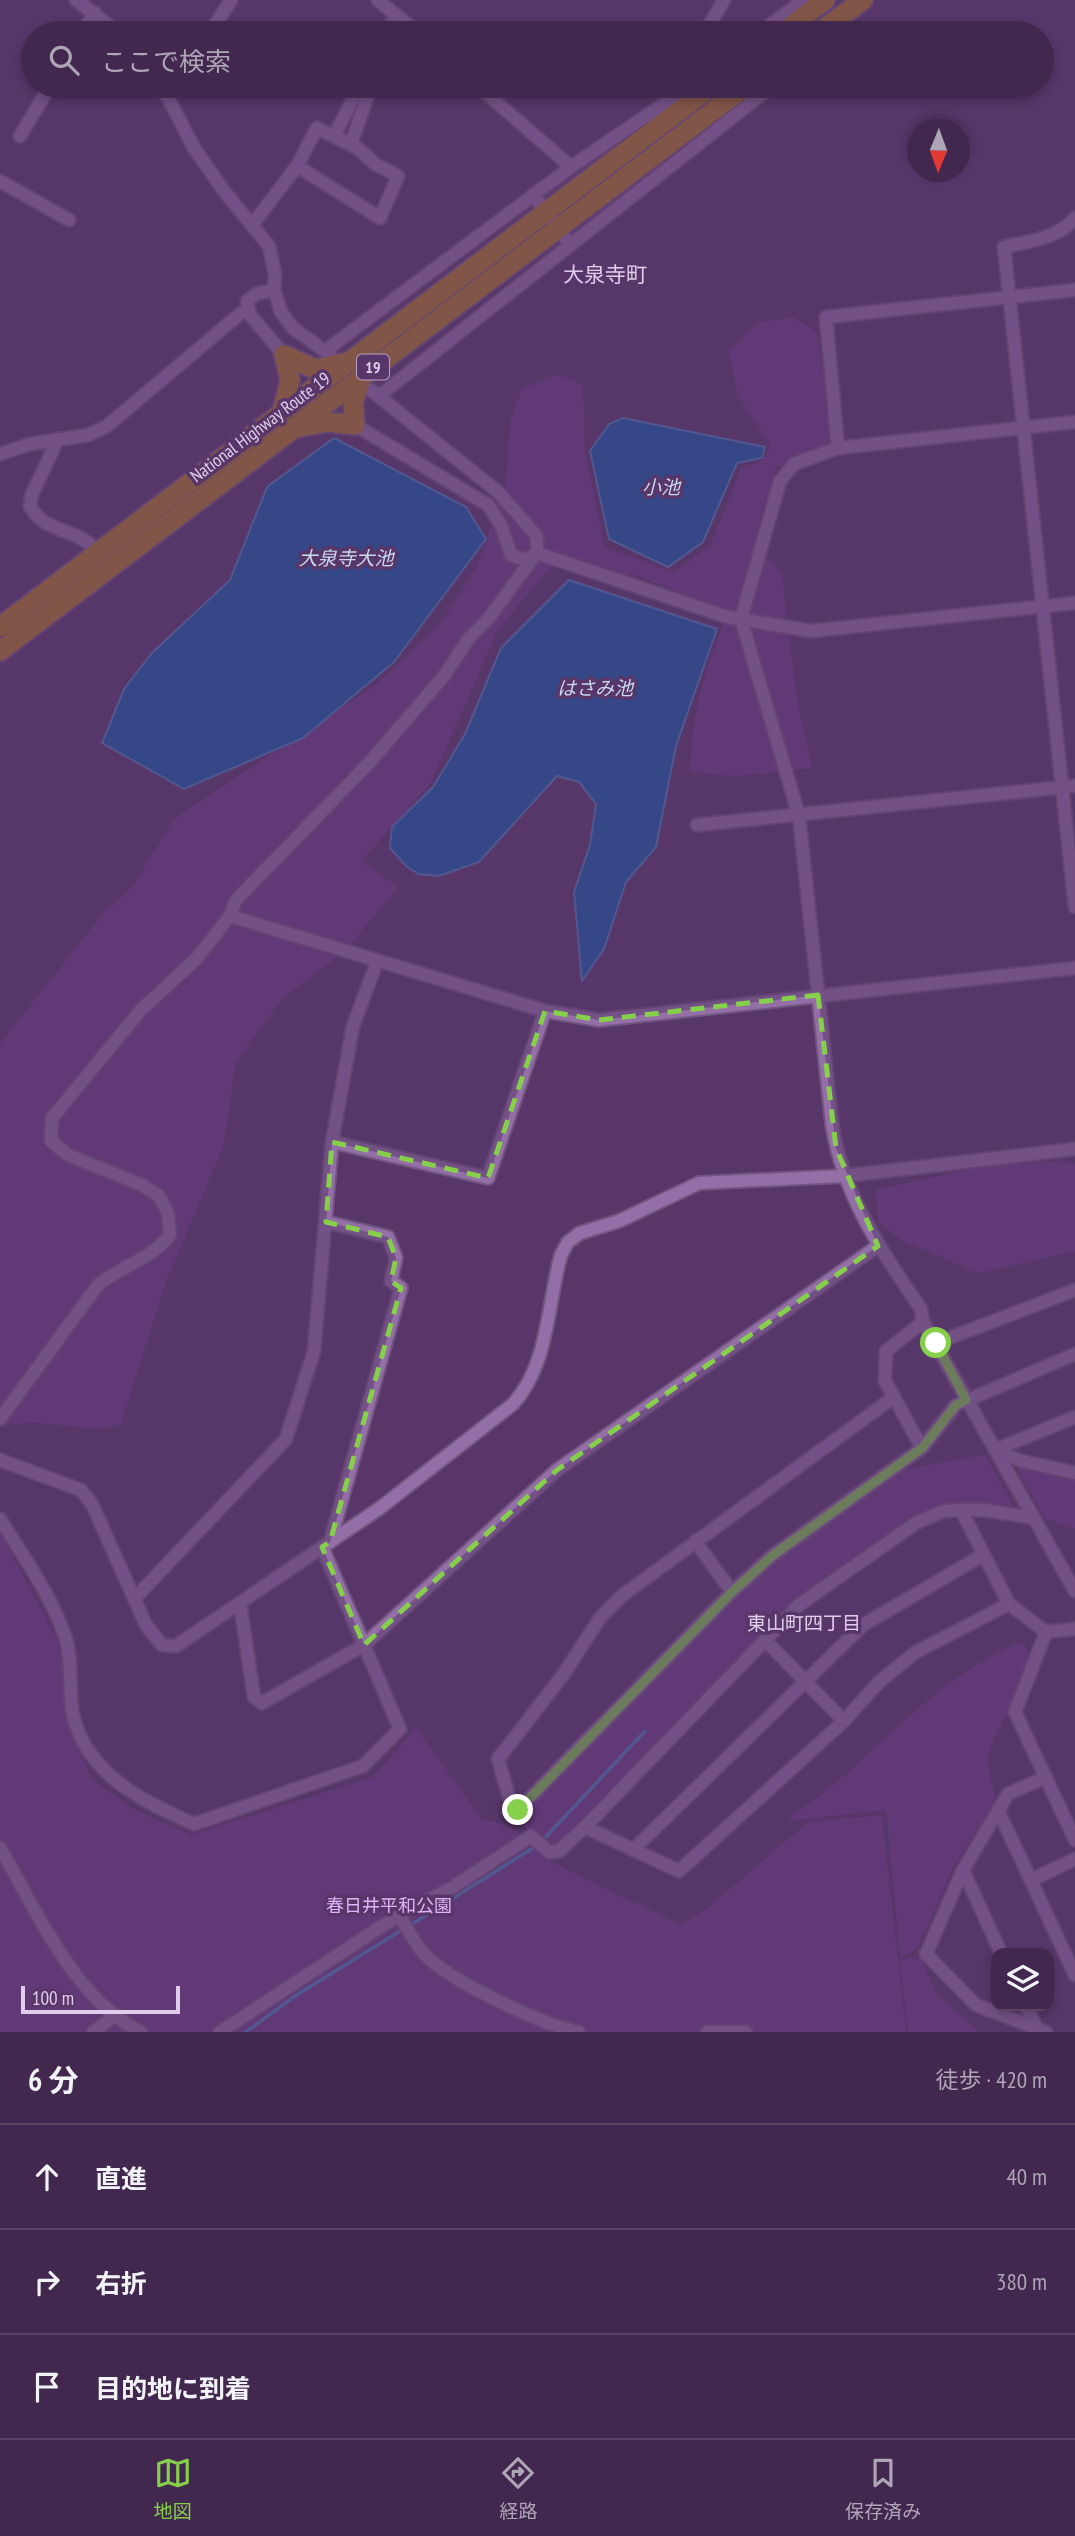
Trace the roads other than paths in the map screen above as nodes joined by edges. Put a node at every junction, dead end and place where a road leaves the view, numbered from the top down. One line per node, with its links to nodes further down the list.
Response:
1 (76, 0): 8 (street)
2 (231, 0): 12 (street)
3 (378, 0): 9 (street)
4 (724, 0): 15 (street)
5 (804, 0): 16 (street)
6 (825, 0): 17 (highway)
7 (863, 0): 18 (highway)
8 (95, 13): 10 (street); 11 (street)
9 (397, 15): 13 (street); 14 (street)
10 (90, 21)
11 (105, 21)
12 (218, 21)
13 (394, 21)
14 (404, 21)
15 (712, 21)
16 (775, 21)
17 (798, 21)
18 (834, 21)
19 (43, 98): 28 (street)
20 (170, 98): 38 (street)
21 (354, 98): 29 (street)
22 (367, 98): 30 (street)
23 (492, 98): 32 (street)
24 (667, 98): 32 (street)
25 (698, 98): 37 (highway, National Highway Route 19 / 19)
26 (729, 98): 37 (highway, National Highway Route 19 / 19)
27 (757, 98): 39 (street)
28 (20, 136)
29 (334, 136): 30 (street); 31 (street)
30 (351, 144): 31 (street)
31 (297, 166): 38 (street)
32 (571, 167): 34 (street)
33 (0, 181): 36 (street)
34 (533, 195): 37 (street); 45 (street)
35 (1075, 218): 42 (street)
36 (69, 220)
37 (551, 220): 39 (street); 45 (highway, National Highway Route 19 / 19); 46 (highway, National Highway Route 19 / 19)
38 (253, 224): 40 (street)
39 (570, 244): 46 (street)
40 (274, 290): 43 (street); 45 (street)
41 (1075, 290): 42 (street)
42 (1009, 296): 50 (street); 52 (street)
43 (249, 310): 44 (street); 51 (street)
44 (284, 355): 45 (highway); 47 (highway)
45 (335, 356): 47 (highway, National Highway Route 19 / 19)
46 (371, 388): 47 (highway, National Highway Route 19 / 19); 49 (highway); 55 (street)
47 (287, 421): 49 (highway); 54 (highway, National Highway Route 19 / 19); 60 (highway, National Highway Route 19 / 19)
48 (1075, 422): 50 (street)
49 (355, 425): 55 (street)
50 (1024, 427): 52 (street); 57 (street)
51 (58, 439): 53 (street); 54 (street)
52 (838, 448): 58 (street)
53 (0, 454)
54 (98, 553): 59 (highway, National Highway Route 19 / 19)
55 (535, 556): 58 (street); 65 (street)
56 (1075, 603): 57 (street)
57 (1043, 607): 58 (street); 61 (street)
58 (741, 619): 62 (street)
59 (0, 627)
60 (0, 651)
61 (1069, 787): 62 (street); 64 (street)
62 (799, 816): 63 (street); 68 (street)
63 (697, 825)
64 (1075, 907)
65 (230, 916): 66 (street); 82 (street)
66 (377, 962): 69 (street); 70 (street)
67 (1075, 968): 68 (street)
68 (818, 995): 69 (street); 72 (street)
69 (545, 1011): 70 (street)
70 (332, 1142): 73 (street)
71 (1075, 1149): 72 (street)
72 (844, 1176): 74 (street); 91 (street)
73 (326, 1222): 91 (street); 95 (street)
74 (878, 1246): 76 (street); 101 (street)
75 (1075, 1290): 77 (street)
76 (923, 1322): 77 (street); 79 (street)
77 (936, 1343): 80 (street)
78 (1075, 1354): 80 (street)
79 (894, 1397): 83 (street); 90 (street)
80 (966, 1400): 83 (street); 84 (street)
81 (1075, 1417): 84 (street)
82 (0, 1419)
83 (922, 1448): 94 (street)
84 (995, 1450): 86 (street); 88 (street)
85 (0, 1460): 95 (street)
86 (1075, 1473)
87 (961, 1510): 88 (street); 92 (street); 100 (street)
88 (1033, 1518): 93 (street)
89 (0, 1520): 101 (street)
90 (695, 1541): 94 (street); 94 (street)
91 (326, 1545): 96 (street); 101 (street)
92 (984, 1555): 97 (street); 102 (street)
93 (1075, 1591)
94 (732, 1592)
95 (136, 1597): 96 (street)
96 (240, 1603): 101 (street)
97 (1009, 1604): 99 (street); 103 (street)
98 (1075, 1629): 99 (street)
99 (1046, 1632): 104 (street)
100 (765, 1640): 102 (street); 106 (street)
101 (364, 1645)
102 (804, 1680): 103 (street); 109 (street)
103 (844, 1721): 109 (street)
104 (1046, 1777): 105 (street); 107 (street)
105 (998, 1810): 111 (street); 112 (street)
106 (585, 1827): 109 (street); 113 (street)
107 (1075, 1840)
108 (0, 1849): 117 (street)
109 (633, 1850)
110 (1075, 1859): 112 (street)
111 (963, 1870): 114 (street); 118 (street)
112 (1031, 1880): 115 (street)
113 (399, 1915): 121 (street); 122 (street)
114 (1000, 1948)
115 (1075, 1975)
116 (1029, 2011): 118 (street)
117 (113, 2017): 119 (street); 120 (street)
118 (1041, 2029)
119 (93, 2032)
120 (141, 2032)
121 (220, 2032)
122 (579, 2032)
123 (707, 2032): 124 (street)
124 (746, 2032)

